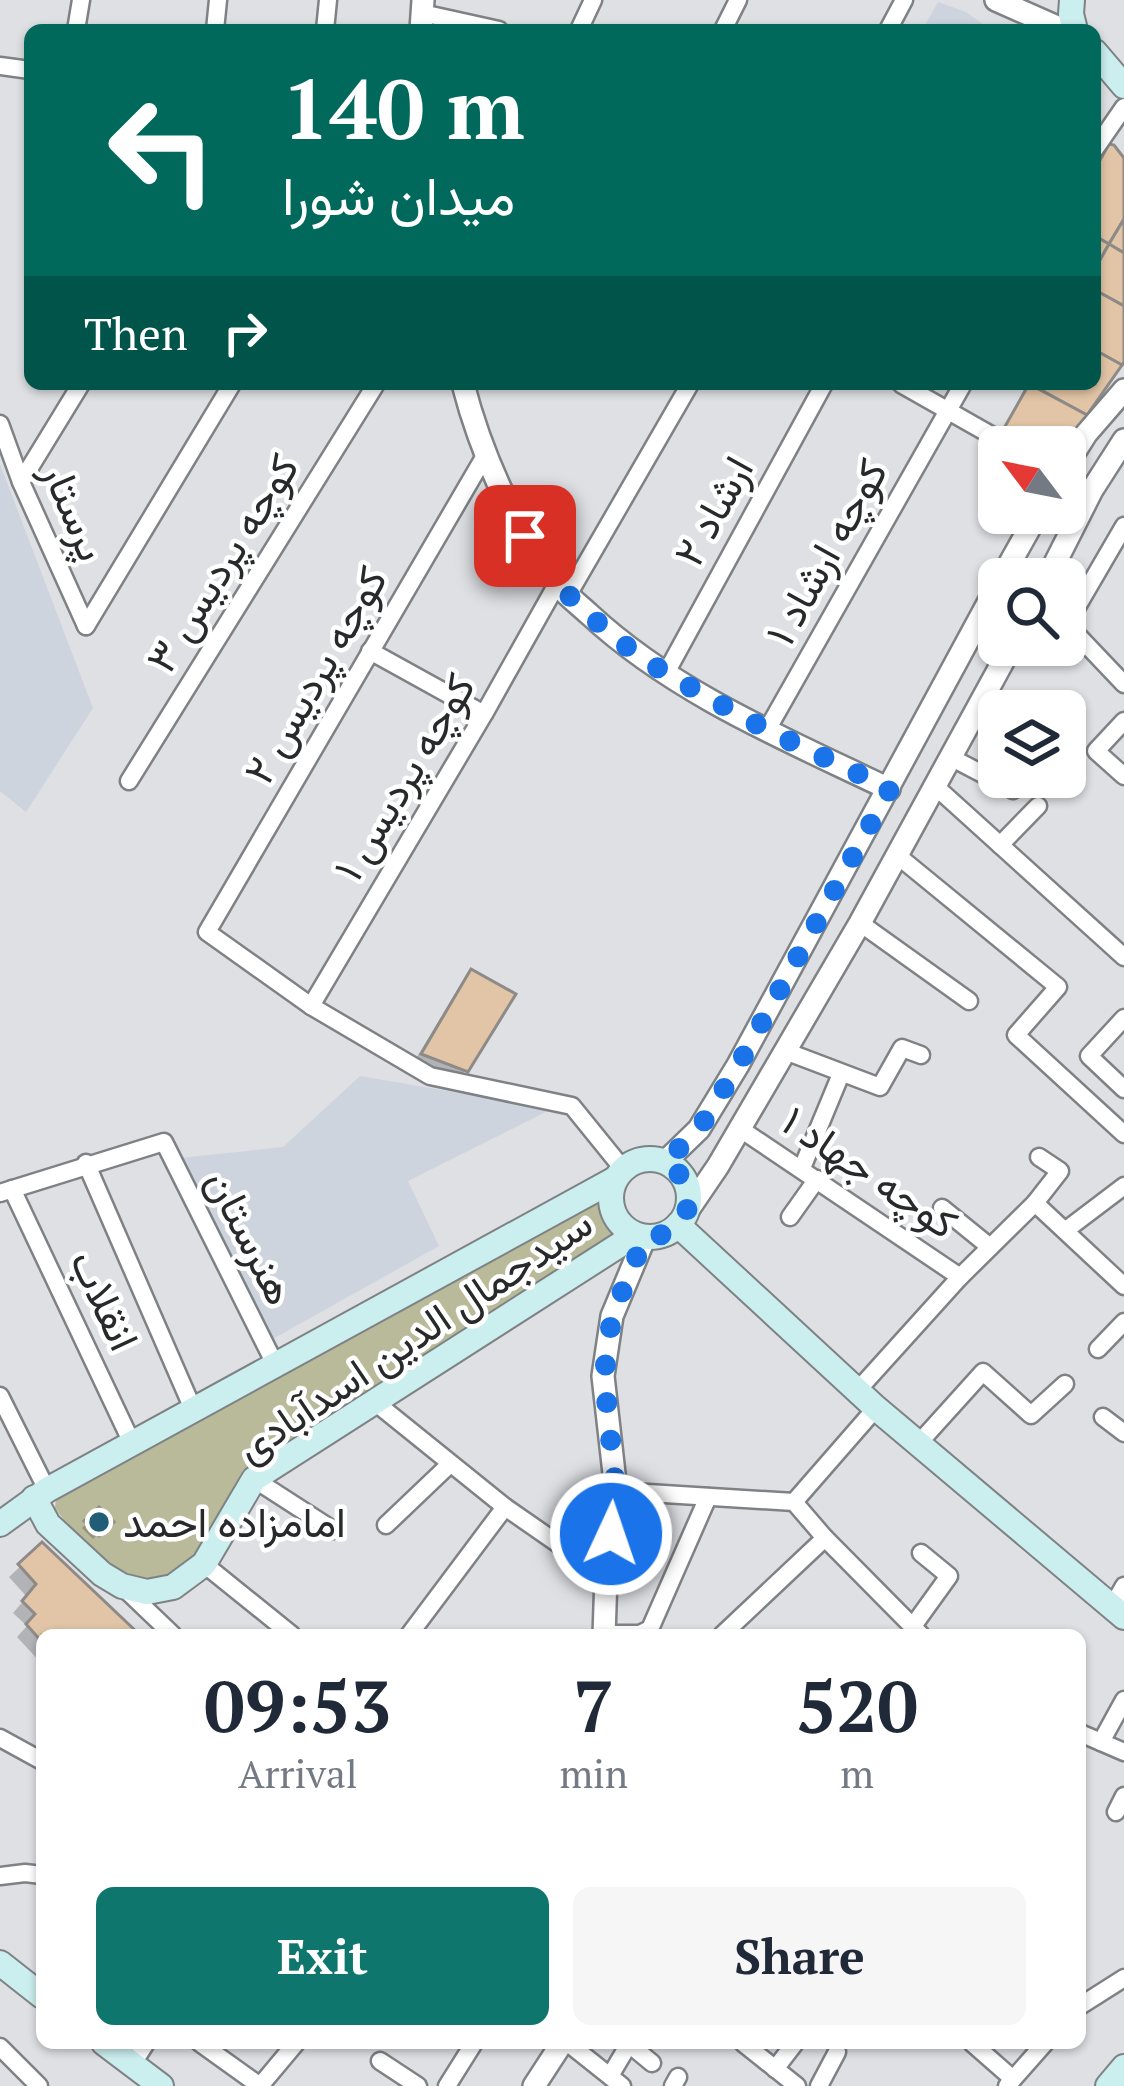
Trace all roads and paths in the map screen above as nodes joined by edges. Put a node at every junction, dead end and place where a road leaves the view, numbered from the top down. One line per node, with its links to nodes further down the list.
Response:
1 (315, 0): 3 (street)
2 (996, 0): 6 (street)
3 (328, 1)
4 (422, 14): 5 (street)
5 (470, 24)
6 (1050, 24)
7 (1101, 59): 8 (main road)
8 (1124, 86)
9 (1124, 106): 10 (street)
10 (1101, 140)
11 (77, 390): 26 (street)
12 (228, 390): 26 (street, پرستار)
13 (372, 390): 43 (street, کوچه پردیس ۳)
14 (466, 390): 25 (street)
15 (686, 390): 29 (street, کوچه پردیس ۱)
16 (821, 390): 35 (street, ارشاد ۲)
17 (912, 390): 20 (street)
18 (960, 390): 20 (street, کوچه ارشاد ۱)
19 (1124, 390): 23 (street)
20 (948, 410): 22 (street); 39 (street, کوچه ارشاد ۱)
21 (0, 424): 26 (street, پرستار)
22 (978, 427)
23 (1086, 434)
24 (1124, 440): 28 (street)
25 (486, 454): 29 (street); 33 (street, کوچه پردیس ۲)
26 (21, 482)
27 (1124, 526): 30 (street)
28 (1058, 558)
29 (563, 590): 35 (street); 37 (street, کوچه پردیس ۱)
30 (1086, 590)
31 (978, 623): 45 (street)
32 (1086, 644): 36 (street)
33 (370, 651): 37 (street); 52 (street, کوچه پردیس ۲)
34 (1001, 666): 40 (street)
35 (665, 673): 39 (street)
36 (1124, 684)
37 (484, 714): 52 (street, کوچه پردیس ۱)
38 (1124, 721): 42 (street)
39 (767, 730): 45 (street)
40 (952, 758): 41 (street); 44 (street)
41 (978, 772)
42 (1124, 776)
43 (129, 781)
44 (936, 787): 47 (street); 48 (street)
45 (890, 789): 61 (street)
46 (1038, 806): 47 (street)
47 (1000, 845): 50 (street)
48 (898, 856): 49 (street); 59 (street)
49 (860, 923): 51 (street); 54 (street)
50 (1120, 946)
51 (969, 1001)
52 (311, 1006): 63 (street)
53 (1124, 1018): 57 (street)
54 (785, 1051): 56 (street); 58 (street)
55 (921, 1055): 56 (street)
56 (841, 1074): 64 (street)
57 (1124, 1089)
58 (740, 1128): 64 (street, کوچه جهاد ۱); 70 (street)
59 (1124, 1134)
60 (1039, 1157): 67 (street)
61 (665, 1162): 63 (main road); 70 (main road)
62 (87, 1164): 66 (street); 78 (street, هنرستان); 83 (street)
63 (619, 1174): 72 (main road); 78 (main road, سیدجمال الدین اسدآبادی)
64 (810, 1174): 69 (street); 74 (street, کوچه جهاد ۱)
65 (1124, 1186): 71 (street)
66 (6, 1191): 86 (street, انقلاب)
67 (1035, 1203): 71 (street); 73 (street)
68 (942, 1208): 73 (street)
69 (790, 1217)
70 (682, 1219): 72 (main road); 81 (main road)
71 (1066, 1230): 75 (street)
72 (640, 1236): 82 (main road, سیدجمال الدین اسدآبادی); 90 (street)
73 (990, 1247): 74 (street)
74 (959, 1276): 81 (street)
75 (1124, 1286)
76 (1124, 1322): 77 (street)
77 (1098, 1349)
78 (275, 1364): 83 (main road, سیدجمال الدین اسدآبادی)
79 (1065, 1384): 87 (street)
80 (0, 1396): 91 (street)
81 (866, 1400): 87 (main road); 93 (street)
82 (376, 1403): 88 (street); 89 (main road, سیدجمال الدین اسدآبادی)
83 (194, 1408): 86 (main road, سیدجمال الدین اسدآبادی)
84 (1103, 1417): 85 (street)
85 (1124, 1433)
86 (132, 1443): 91 (main road, سیدجمال الدین اسدآبادی)
87 (918, 1444): 103 (main road)
88 (449, 1465): 94 (street); 96 (street)
89 (254, 1478): 97 (street); 100 (main road, سیدجمال الدین اسدآبادی)
90 (616, 1491): 92 (street); 101 (street)
91 (40, 1494): 95 (main road, سیدجمال الدین اسدآبادی); 102 (main road)
92 (708, 1496): 93 (street); 108 (street)
93 (794, 1502): 98 (street)
94 (505, 1508): 101 (street); 106 (street)
95 (0, 1524)
96 (386, 1525)
97 (332, 1530)
98 (825, 1538): 109 (street); 110 (street)
99 (921, 1553): 111 (street)
100 (204, 1564): 102 (main road); 105 (street)
101 (607, 1577): 107 (street)
102 (122, 1586): 104 (street)
103 (1120, 1603)
104 (167, 1629)
105 (285, 1629)
106 (414, 1629)
107 (604, 1629)
108 (650, 1629)
109 (728, 1629)
110 (915, 1629)
111 (918, 1629)
112 (1124, 1700): 115 (street)
113 (1086, 1736): 115 (street)
114 (0, 1738): 117 (street)
115 (1101, 1742): 116 (street)
116 (1124, 1752)
117 (36, 1758)
118 (36, 1874): 119 (street)
119 (0, 1876)
120 (0, 1964): 122 (main road)
121 (1124, 1978): 123 (street)
122 (36, 1989)
123 (1086, 2002)
124 (0, 2047): 144 (street)
125 (208, 2049): 146 (street)
126 (291, 2049): 146 (street)
127 (470, 2049): 148 (street)
128 (561, 2049): 149 (street)
129 (573, 2049): 142 (street)
130 (627, 2049): 142 (street)
131 (635, 2049): 139 (street)
132 (751, 2049): 141 (street)
133 (790, 2049): 141 (street)
134 (978, 2049): 143 (street)
135 (1040, 2049): 143 (street)
136 (837, 2052): 151 (street)
137 (139, 2054): 145 (main road)
138 (380, 2061): 147 (street)
139 (652, 2063)
140 (1124, 2067): 152 (main road)
141 (775, 2068): 150 (street)
142 (616, 2081)
143 (1010, 2082)
144 (39, 2086)
145 (161, 2086)
146 (260, 2086)
147 (418, 2086)
148 (447, 2086)
149 (534, 2086)
150 (796, 2086)
151 (818, 2086)
152 (1108, 2086)

